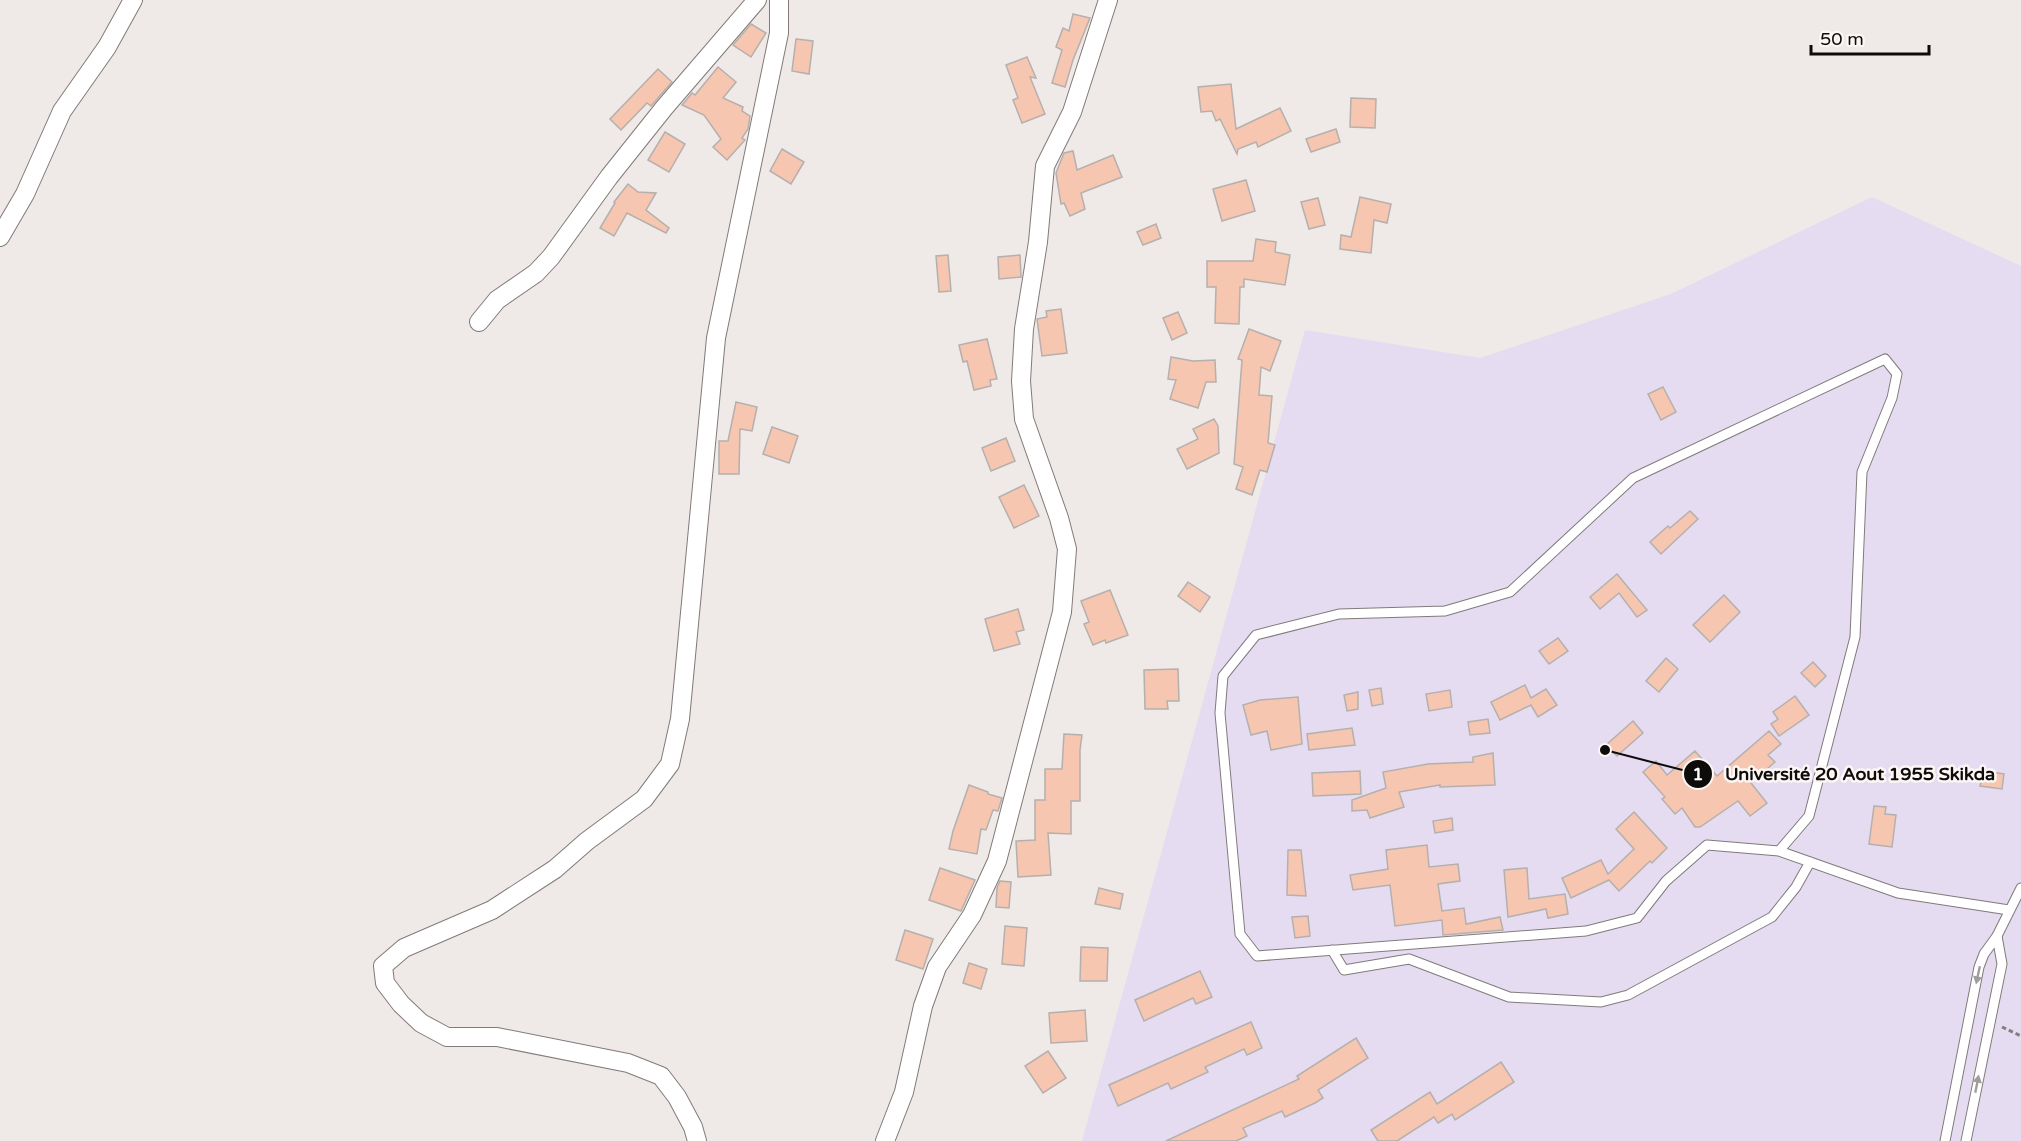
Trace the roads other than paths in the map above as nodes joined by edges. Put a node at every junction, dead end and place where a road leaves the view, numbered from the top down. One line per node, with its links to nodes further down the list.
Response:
1 (133, 0): 5 (street)
2 (757, 0): 6 (street)
3 (779, 0): 13 (street)
4 (1108, 0): 14 (street)
5 (0, 237)
6 (478, 322)
7 (1779, 851): 8 (lane); 12 (lane); 12 (lane)
8 (1810, 862): 10 (lane); 12 (lane)
9 (2021, 888): 10 (lane)
10 (2009, 910): 11 (lane)
11 (1997, 936): 15 (lane, one-way to 15); 16 (lane, one-way to 11)
12 (1332, 950)
13 (697, 1141)
14 (885, 1141)
15 (1945, 1141)
16 (1965, 1141)

